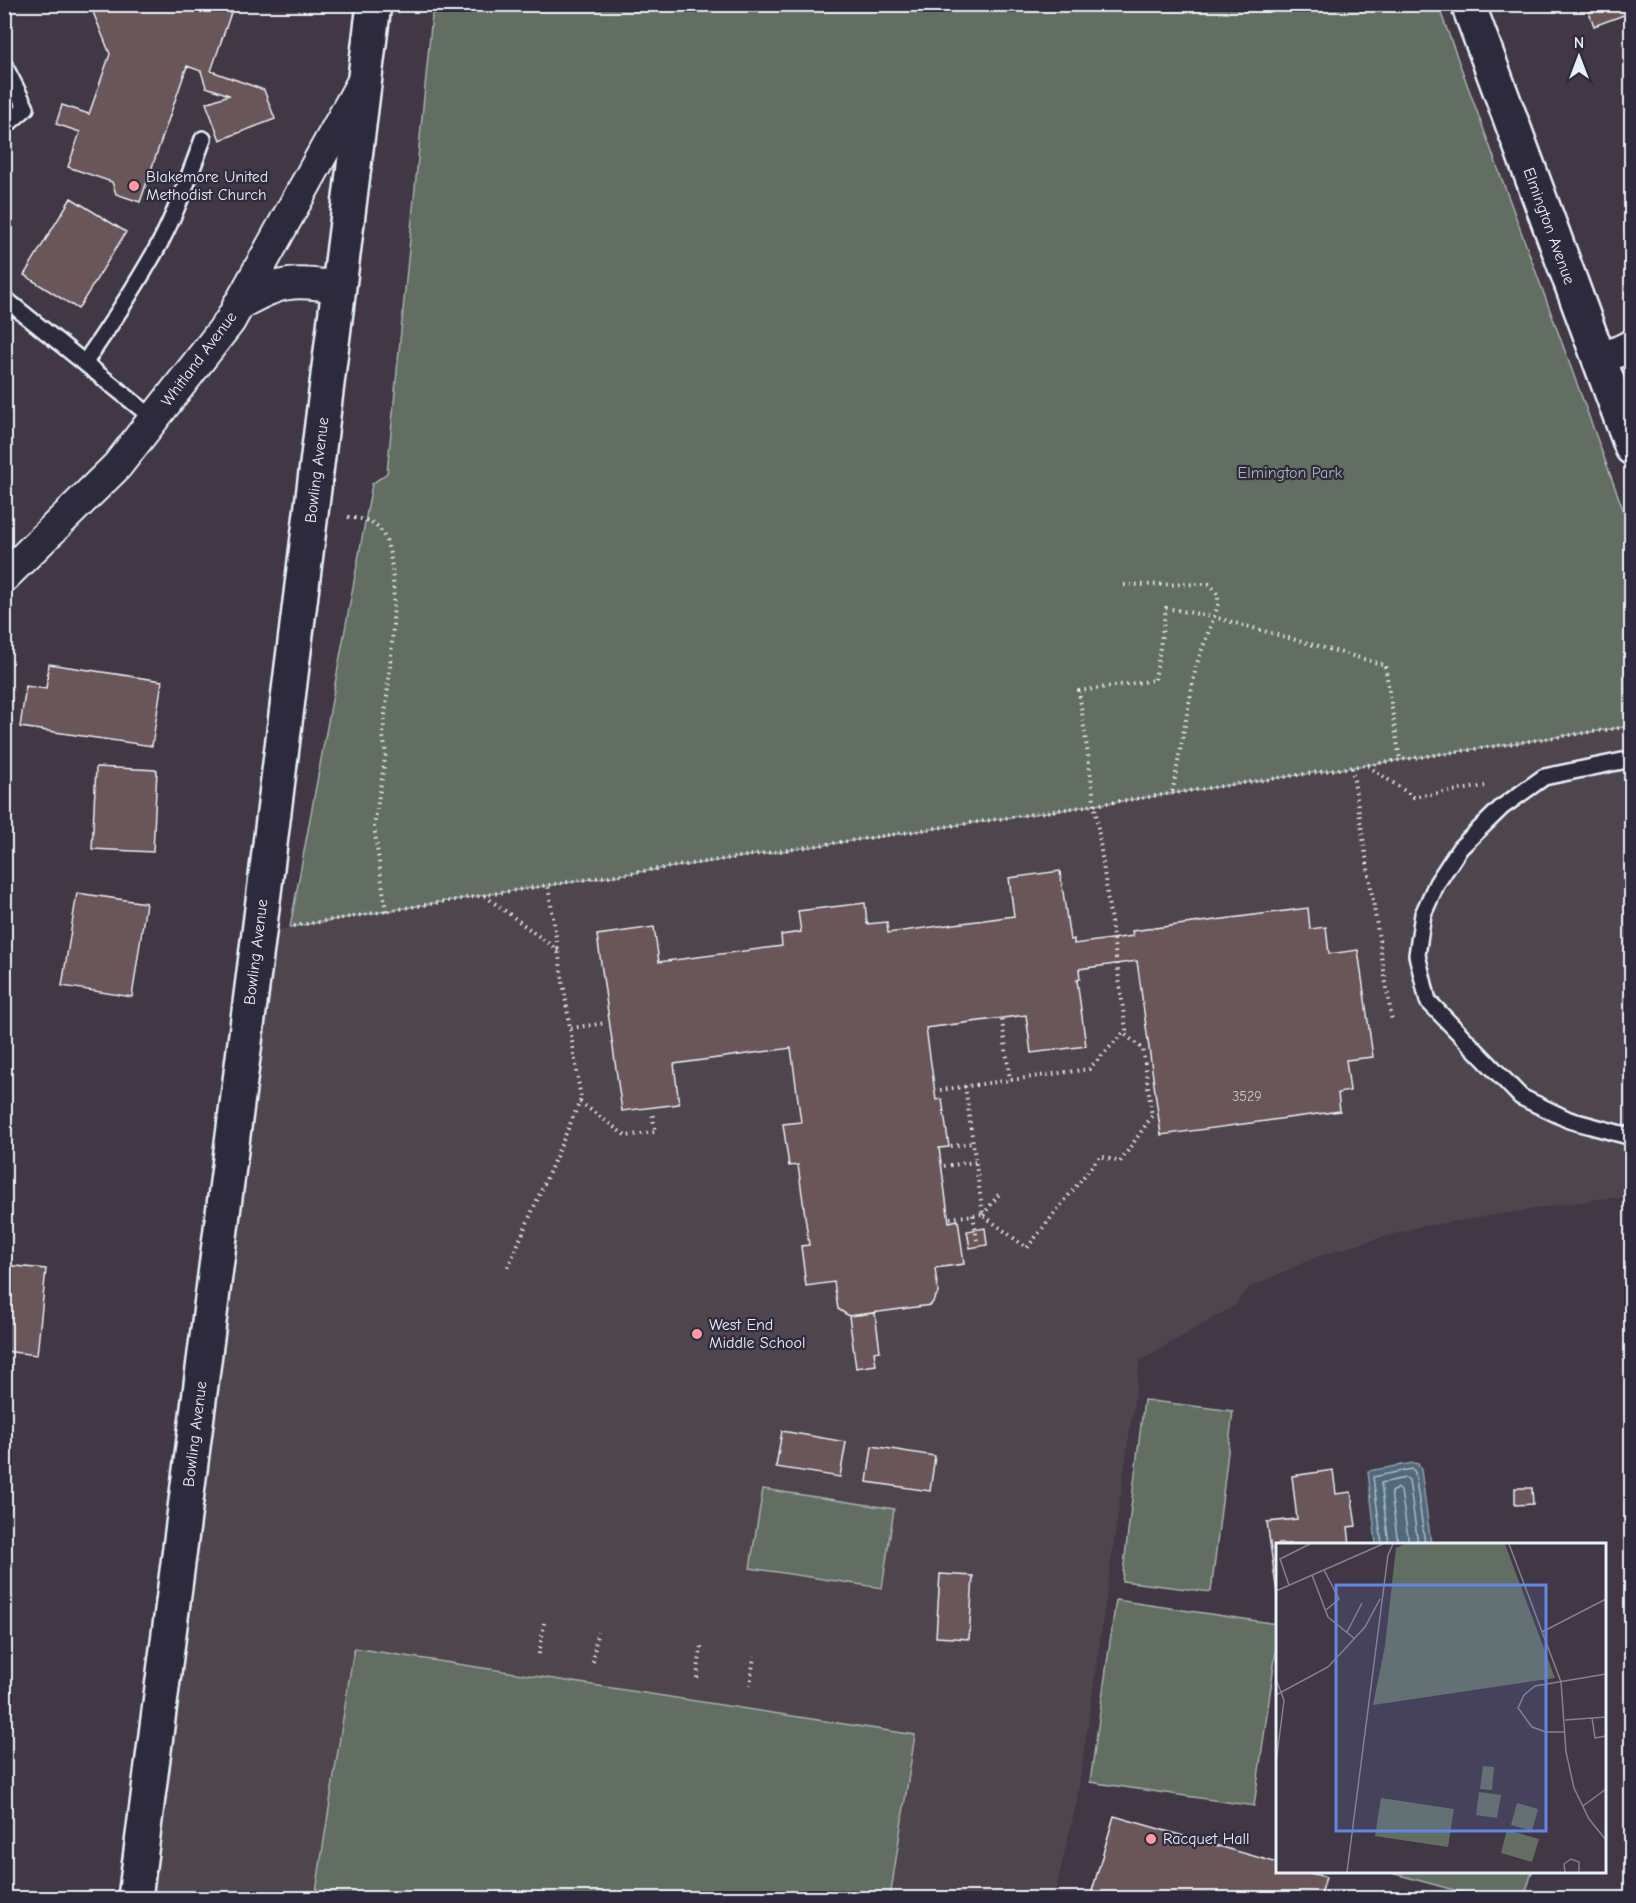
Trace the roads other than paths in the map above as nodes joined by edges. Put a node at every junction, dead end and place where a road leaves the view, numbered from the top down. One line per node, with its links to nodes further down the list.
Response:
1 (374, 4): 4 (street, Bowling Avenue)
2 (1468, 4): 11 (street, Elmington Avenue)
3 (4, 65): 5 (lane)
4 (365, 76): 7 (street, Bowling Avenue); 9 (street, Whitland Avenue)
5 (4, 127)
6 (203, 139): 12 (lane)
7 (339, 287): 9 (street); 18 (street, Bowling Avenue)
8 (4, 298): 12 (lane)
9 (238, 306): 13 (street, Whitland Avenue)
10 (1632, 345): 11 (street)
11 (1598, 361): 14 (street, Elmington Avenue)
12 (85, 362): 13 (lane)
13 (154, 419): 15 (street, Whitland Avenue)
14 (1632, 448)
15 (4, 577)
16 (1632, 759): 17 (lane)
17 (1632, 1137)
18 (135, 1899)

